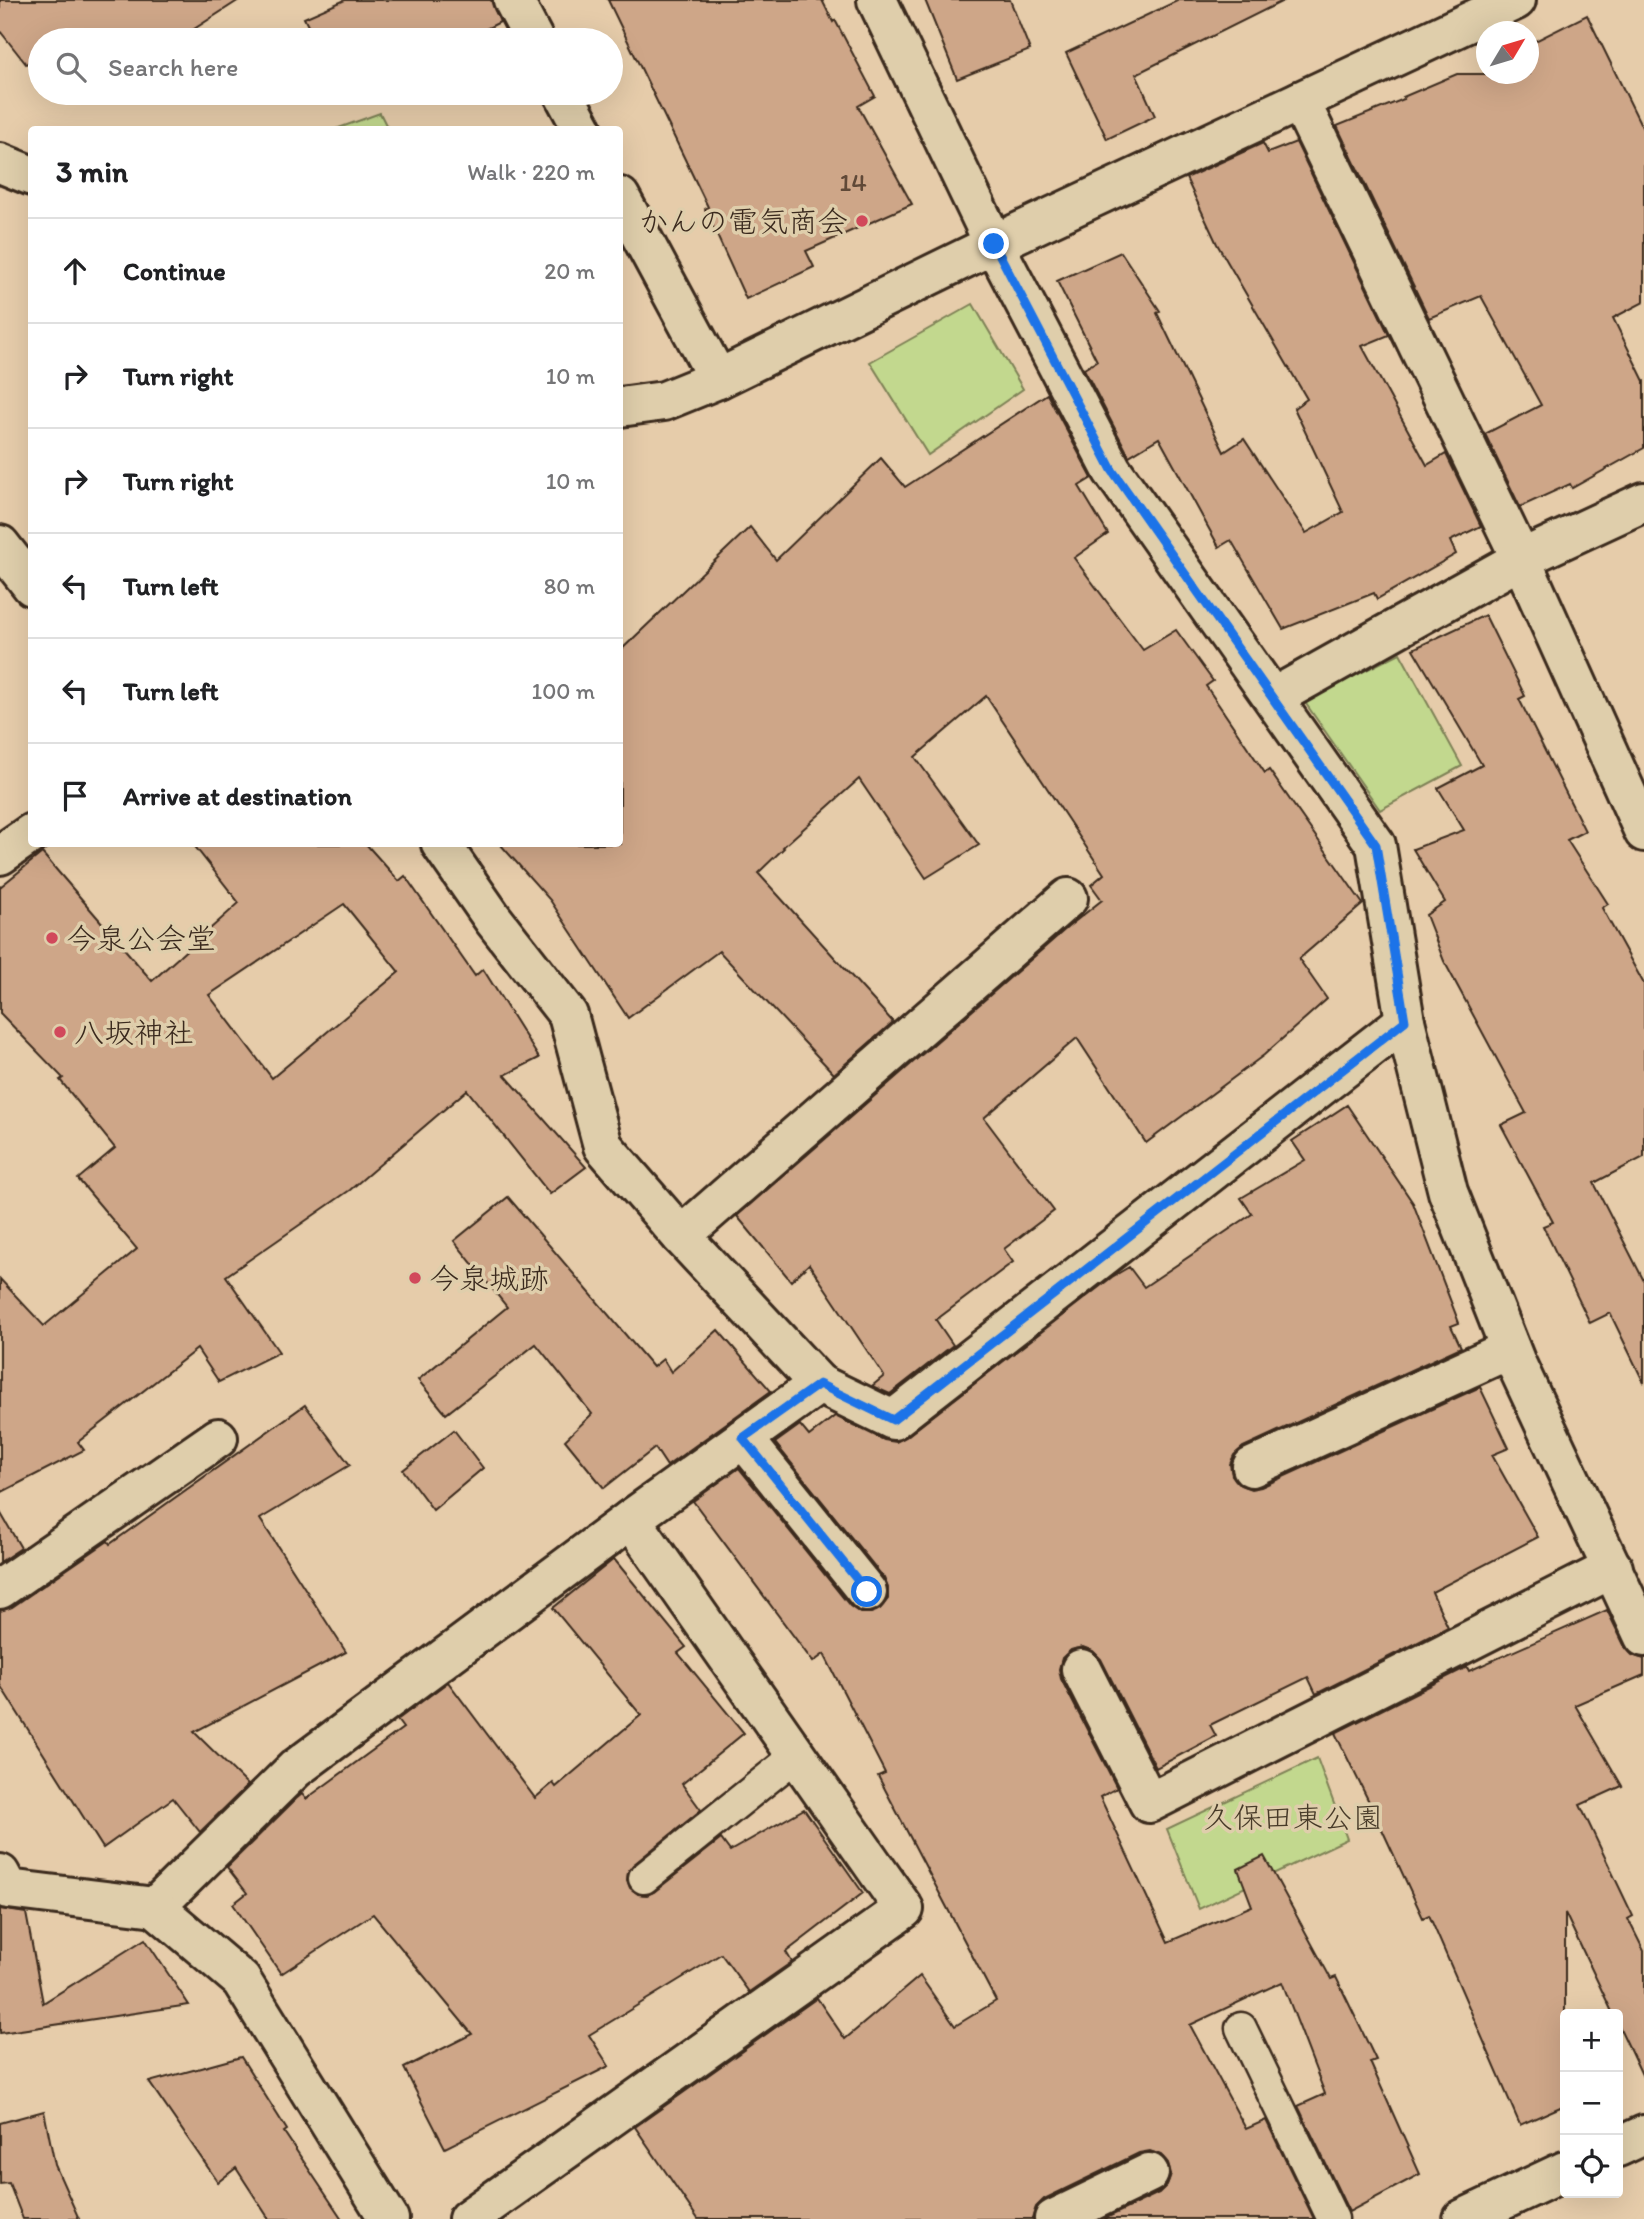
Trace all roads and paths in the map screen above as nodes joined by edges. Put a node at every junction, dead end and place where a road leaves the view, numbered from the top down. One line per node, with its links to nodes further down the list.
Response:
1 (513, 0): 4 (street)
2 (877, 0): 9 (street)
3 (1516, 0): 5 (street)
4 (528, 28)
5 (1300, 101): 9 (street); 14 (street)
6 (569, 105): 7 (street)
7 (581, 126)
8 (623, 203): 10 (street)
9 (994, 244): 10 (street); 16 (street)
10 (718, 379): 11 (street)
11 (623, 408)
12 (1644, 502): 14 (street)
13 (0, 545): 15 (street)
14 (1521, 559): 16 (street); 17 (street)
15 (28, 581)
16 (1274, 697): 22 (street)
17 (1639, 809)
18 (28, 835): 20 (street)
19 (443, 847): 23 (street)
20 (0, 855)
21 (1068, 898): 23 (street)
22 (1405, 1021): 24 (street); 25 (street)
23 (681, 1236): 25 (street)
24 (1510, 1349): 28 (street); 30 (street)
25 (819, 1384): 27 (street)
26 (218, 1438): 31 (street)
27 (743, 1438): 29 (street); 32 (street)
28 (1252, 1467)
29 (631, 1519): 35 (street); 38 (street)
30 (1613, 1568): 33 (street); 34 (street)
31 (0, 1589)
32 (867, 1592)
33 (1644, 1637)
34 (1081, 1669)
35 (797, 1755): 37 (lane); 45 (street)
36 (0, 1874): 38 (street)
37 (644, 1878)
38 (155, 1906): 44 (street)
39 (1241, 2028): 47 (lane)
40 (1644, 2135): 41 (street)
41 (1623, 2145)
42 (1560, 2173): 48 (street)
43 (1149, 2174): 46 (street)
44 (389, 2219)
45 (468, 2219)
46 (1054, 2219)
47 (1334, 2219)
48 (1463, 2219)

